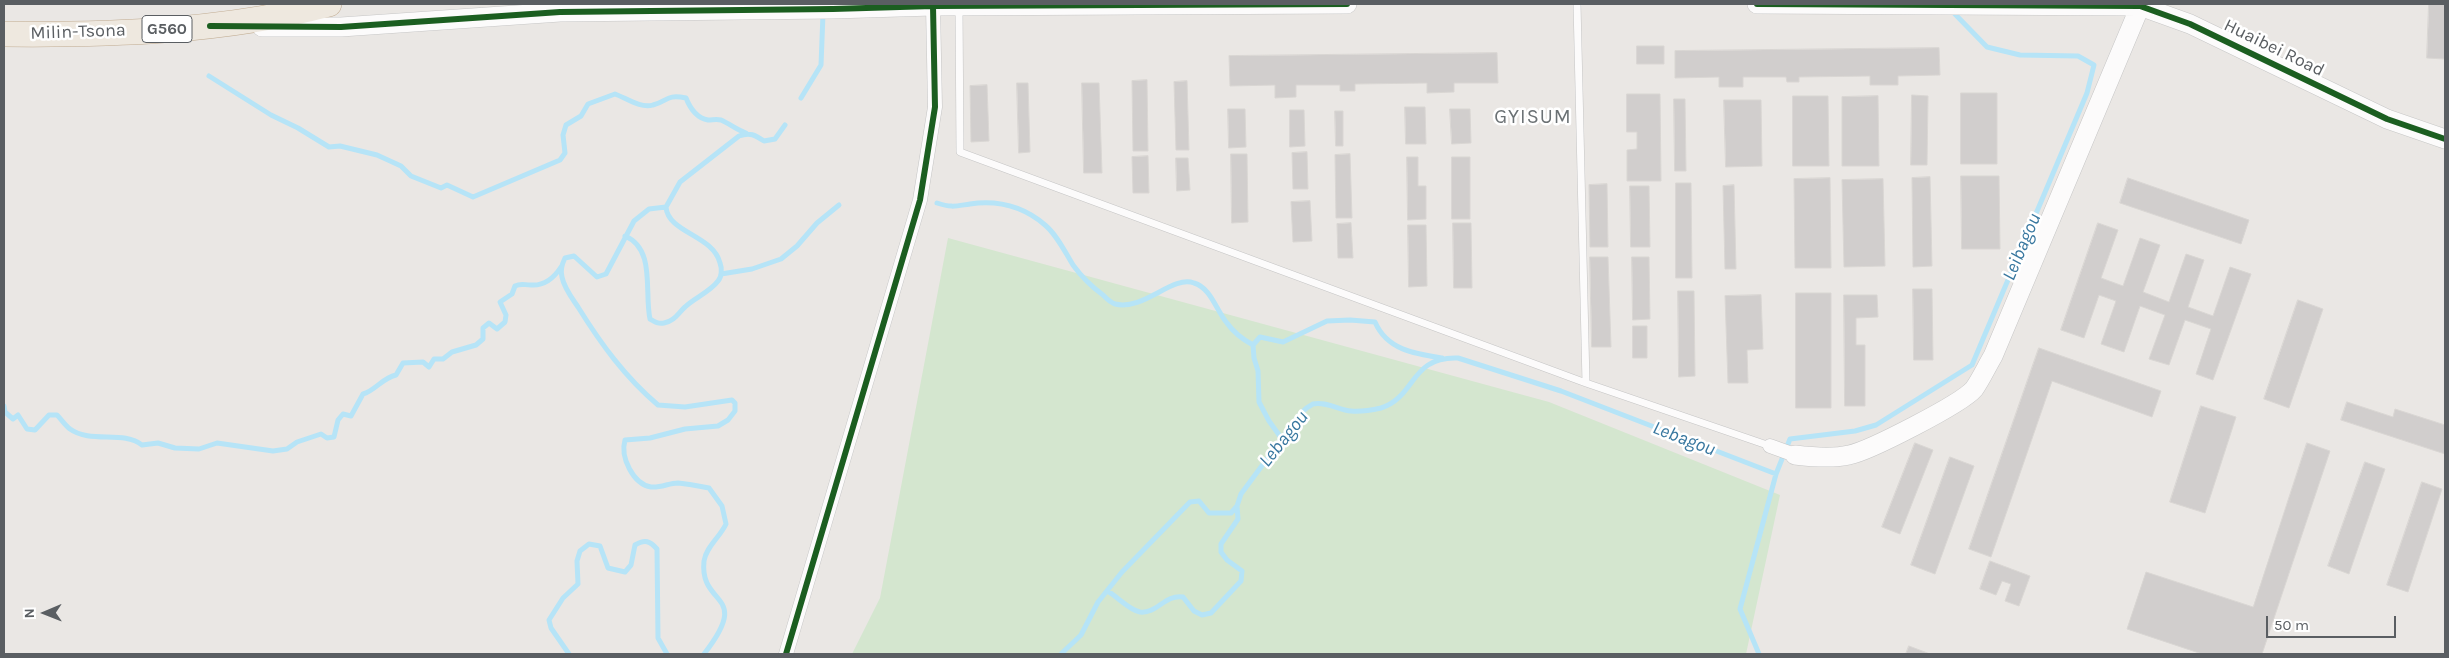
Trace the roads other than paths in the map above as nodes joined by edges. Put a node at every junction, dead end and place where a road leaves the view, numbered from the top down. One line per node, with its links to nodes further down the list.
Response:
1 (329, 4): 8 (highway, Milin-Tsona / G560)
2 (1347, 4): 5 (street)
3 (1577, 4): 11 (lane)
4 (1757, 4): 6 (street, Huaibei Road)
5 (959, 5): 7 (street); 11 (lane)
6 (2141, 5): 10 (street, Huaibei Road); 13 (street)
7 (933, 6): 8 (street); 14 (street)
8 (210, 26): 9 (highway, Milin-Tsona / G560)
9 (4, 34)
10 (2445, 139)
11 (1586, 383): 12 (lane)
12 (1770, 446): 13 (street)
13 (1795, 455)
14 (786, 654)

